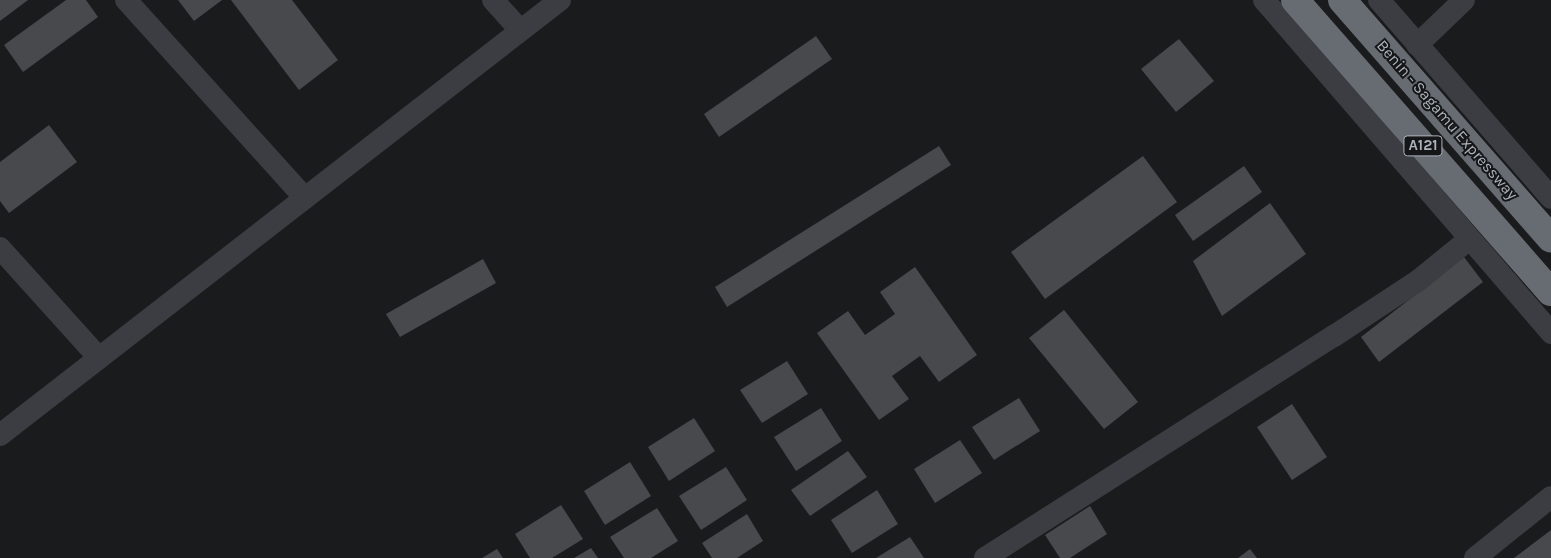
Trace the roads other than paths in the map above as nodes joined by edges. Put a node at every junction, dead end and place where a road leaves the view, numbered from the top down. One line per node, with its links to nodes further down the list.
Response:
1 (126, 0): 11 (street)
2 (493, 0): 9 (street)
3 (560, 0): 9 (street)
4 (1264, 0): 14 (street)
5 (1295, 0): 16 (highway, A121)
6 (1342, 0): 13 (highway, Benin - Sagamu Expressway / A121)
7 (1379, 0): 10 (street)
8 (1464, 0): 10 (street)
9 (520, 30): 11 (street)
10 (1417, 45): 12 (street)
11 (305, 198): 18 (street)
12 (1551, 198)
13 (1551, 239)
14 (1468, 240): 17 (street); 21 (street)
15 (0, 248): 18 (street)
16 (1551, 292)
17 (1551, 333)
18 (99, 358): 19 (street)
19 (0, 435)
20 (1551, 496): 22 (street)
21 (985, 558)
22 (1475, 558)

